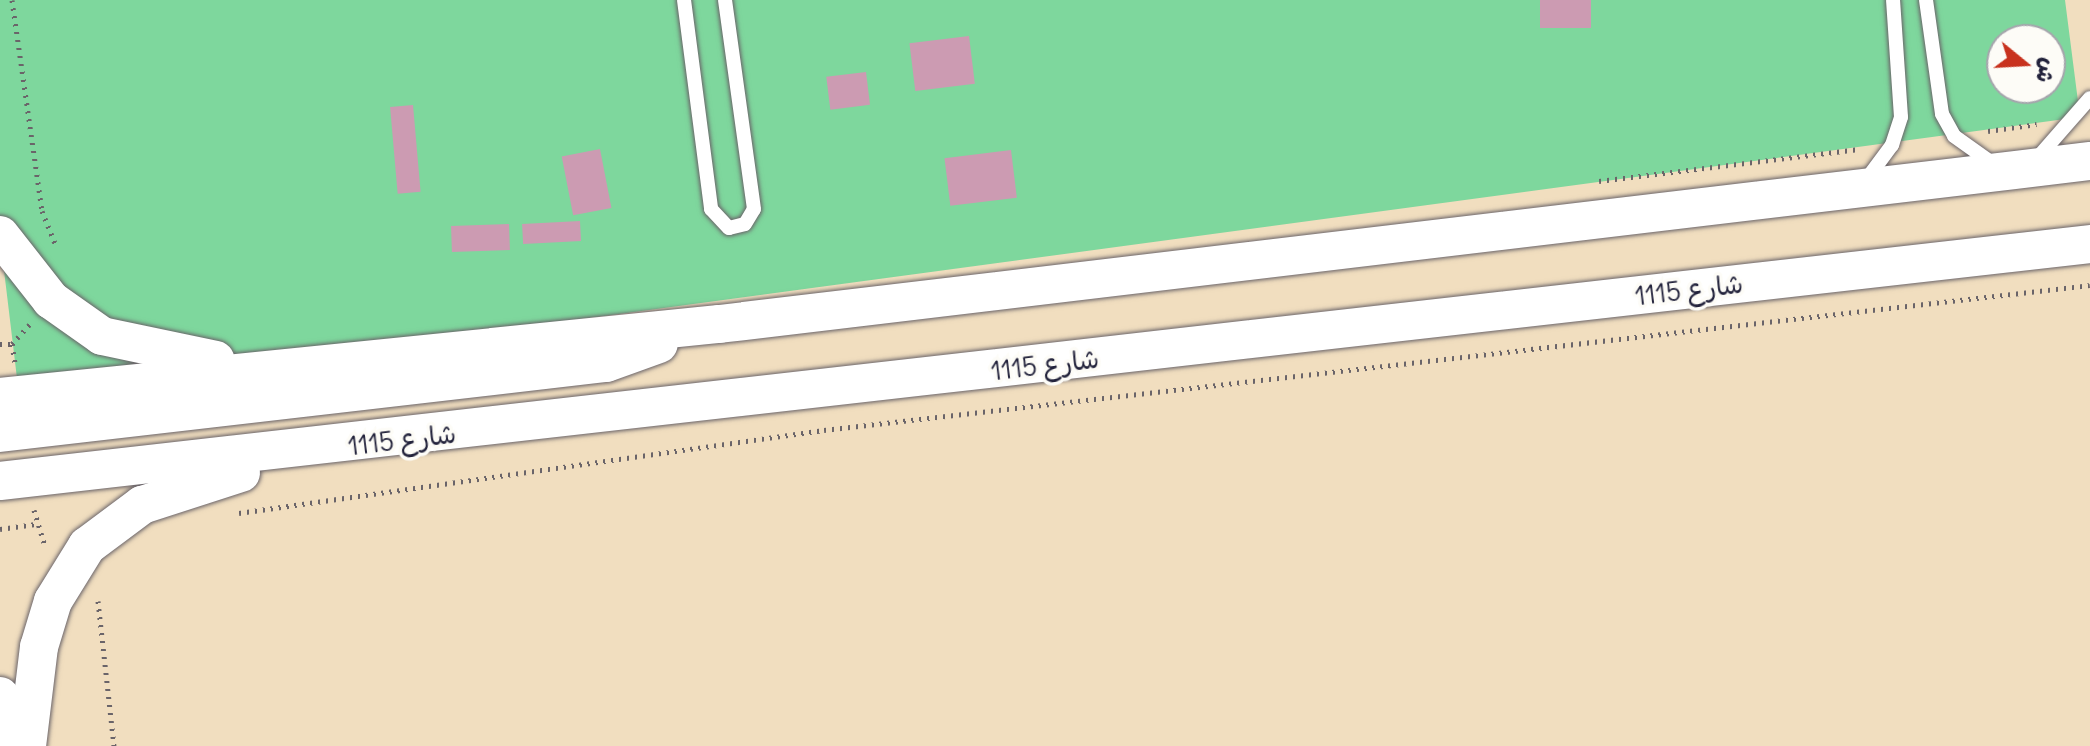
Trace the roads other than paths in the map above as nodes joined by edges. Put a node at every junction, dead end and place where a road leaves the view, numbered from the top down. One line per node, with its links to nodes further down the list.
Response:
1 (684, 0): 2 (lane)
2 (725, 0)
3 (1893, 0): 8 (lane)
4 (1926, 0): 7 (lane)
5 (2090, 98): 7 (lane)
6 (2090, 161): 7 (street)
7 (2017, 170): 8 (street)
8 (1857, 189): 11 (street)
9 (0, 235): 12 (street)
10 (2090, 244): 15 (street, شارع 1115)
11 (719, 324): 12 (street); 14 (street)
12 (290, 368): 13 (street)
13 (0, 397)
14 (0, 433)
15 (310, 450): 16 (street, شارع 1115); 19 (street)
16 (0, 481)
17 (0, 696): 18 (street)
18 (6, 746)
19 (27, 746)

